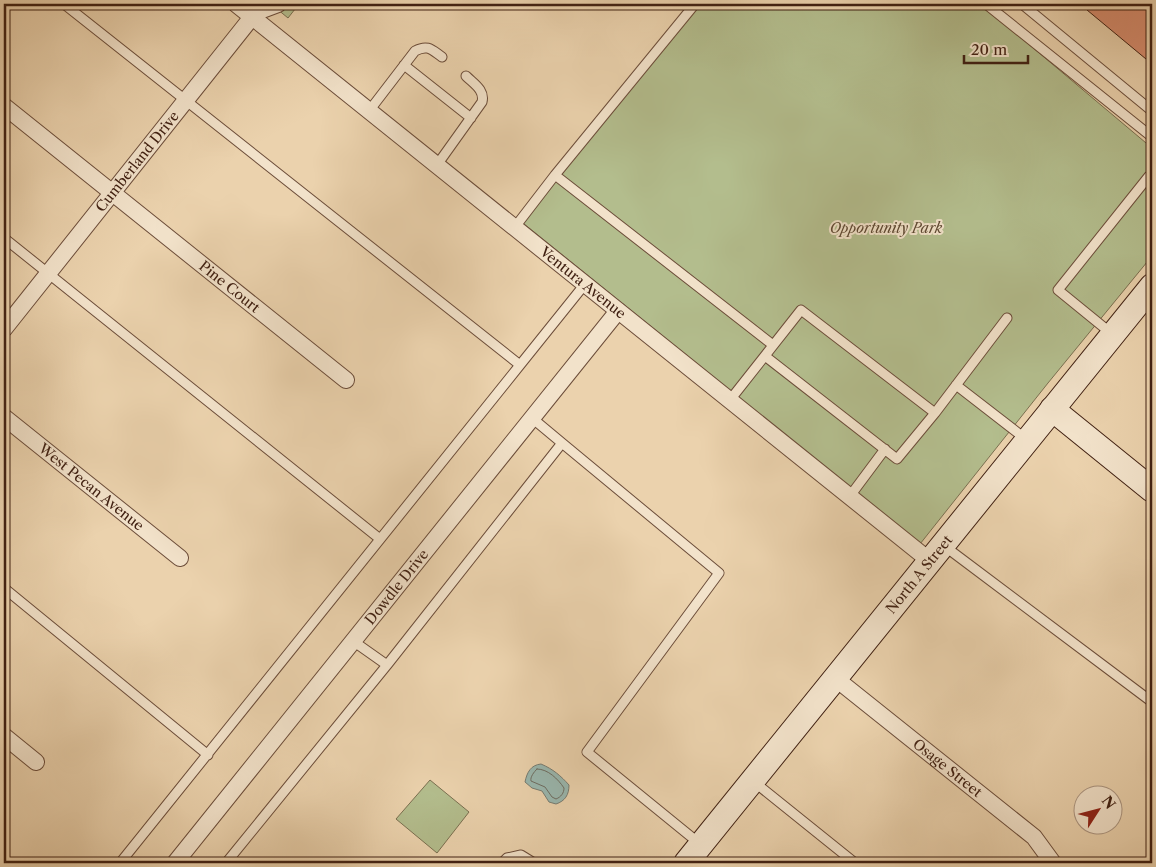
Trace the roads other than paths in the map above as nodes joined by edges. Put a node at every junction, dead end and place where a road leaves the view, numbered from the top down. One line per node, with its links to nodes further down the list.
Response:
1 (64, 4): 11 (lane)
2 (236, 4): 7 (street, Ventura Avenue)
3 (278, 4): 7 (street, Cumberland Drive)
4 (695, 4): 18 (lane)
5 (986, 4): 16 (lane)
6 (1022, 4): 14 (lane)
7 (252, 17): 11 (street, Cumberland Drive); 13 (street, Ventura Avenue)
8 (442, 57): 9 (lane)
9 (404, 65): 13 (lane); 15 (lane)
10 (466, 76): 15 (lane)
11 (186, 100): 20 (street, Cumberland Drive); 32 (lane)
12 (4, 106): 20 (street, Pine Court)
13 (369, 110): 17 (street, Ventura Avenue)
14 (1152, 111)
15 (472, 118): 17 (lane)
16 (1152, 137)
17 (437, 165): 21 (street, Ventura Avenue)
18 (555, 175): 21 (lane); 30 (lane)
19 (1152, 179): 29 (lane)
20 (112, 193): 23 (street, Cumberland Drive); 33 (street, Pine Court)
21 (515, 228): 24 (street, Ventura Avenue)
22 (4, 238): 23 (lane)
23 (48, 274): 28 (street, Cumberland Drive); 45 (lane)
24 (585, 284): 26 (street, Ventura Avenue); 32 (lane)
25 (1152, 286): 29 (main road, North A Street)
26 (618, 311): 35 (street, Ventura Avenue); 39 (street, Dowdle Drive)
27 (1007, 318): 34 (lane)
28 (4, 329)
29 (1113, 335): 36 (main road, North A Street)
30 (773, 345): 31 (lane); 37 (lane)
31 (765, 356): 35 (lane); 42 (lane)
32 (520, 365): 45 (lane)
33 (346, 380)
34 (956, 385): 37 (lane); 40 (lane)
35 (730, 400): 44 (street, Ventura Avenue)
36 (1052, 409): 40 (main road, North A Street); 43 (main road)
37 (935, 413): 42 (lane)
38 (4, 417): 47 (street, West Pecan Avenue)
39 (532, 418): 41 (lane); 49 (street, Dowdle Drive)
40 (1027, 440): 46 (main road, North A Street)
41 (562, 443): 50 (lane); 57 (lane)
42 (885, 449): 44 (lane)
43 (1151, 486)
44 (850, 496): 46 (street, Ventura Avenue)
45 (380, 539): 54 (lane)
46 (937, 553): 51 (main road, North A Street); 52 (lane)
47 (180, 558)
48 (4, 588): 54 (lane)
49 (353, 641): 50 (lane); 59 (street, Dowdle Drive)
50 (387, 665): 60 (lane)
51 (835, 678): 56 (main road, North A Street); 65 (street, Osage Street)
52 (1152, 702)
53 (4, 736): 55 (street)
54 (208, 754): 58 (lane)
55 (36, 762)
56 (752, 781): 57 (main road, North A Street); 64 (lane)
57 (701, 844): 63 (main road, North A Street)
58 (120, 863)
59 (175, 863)
60 (226, 863)
61 (502, 863): 62 (lane)
62 (534, 863)
63 (686, 863)
64 (855, 863)
65 (1053, 863)

